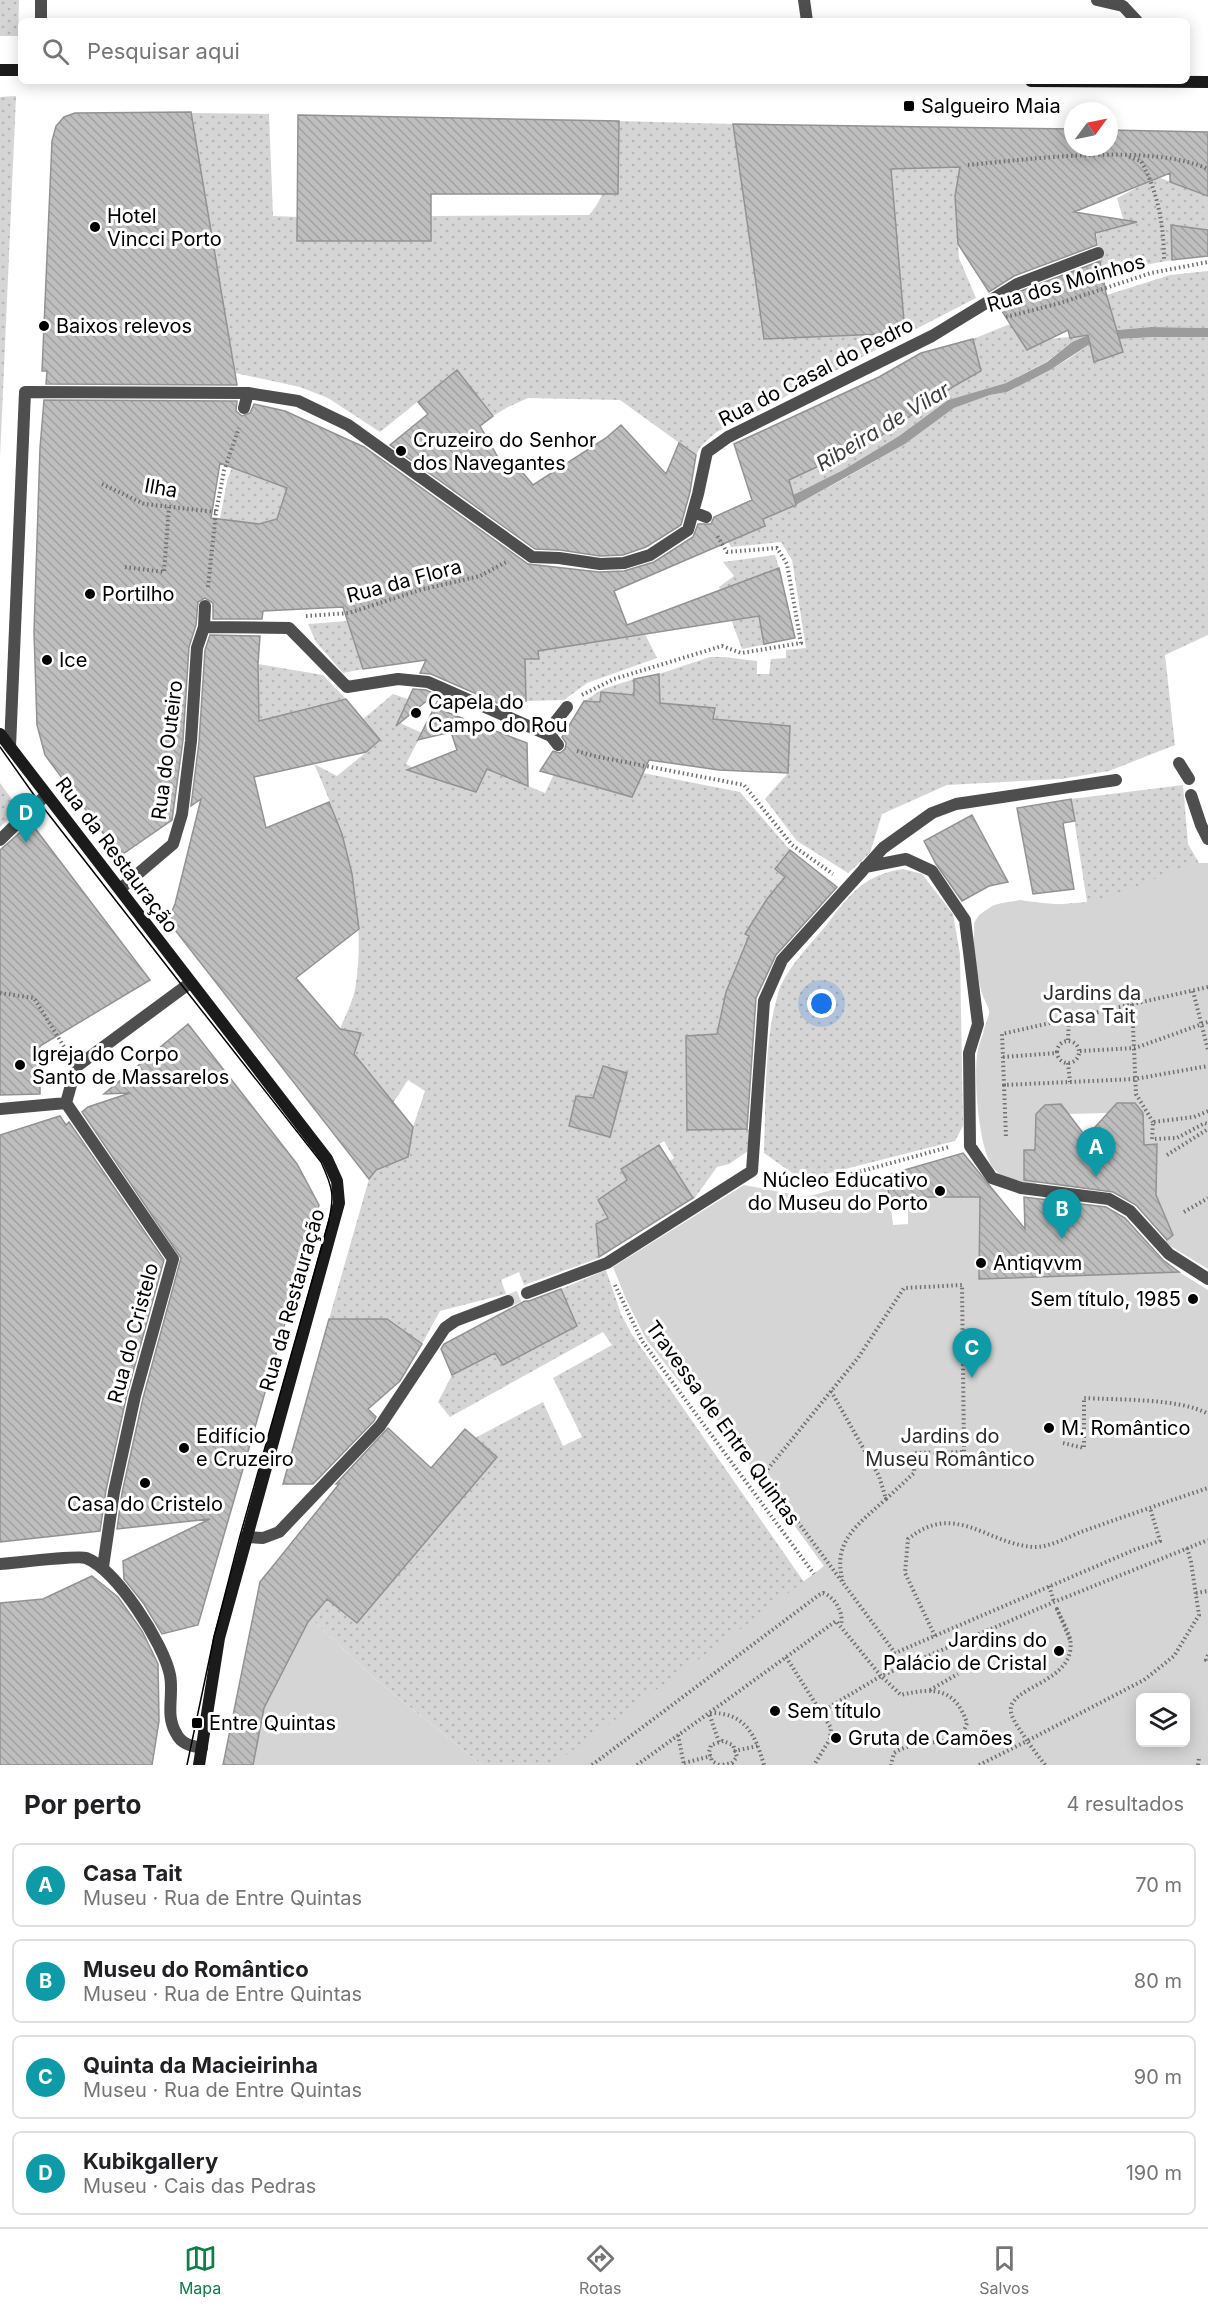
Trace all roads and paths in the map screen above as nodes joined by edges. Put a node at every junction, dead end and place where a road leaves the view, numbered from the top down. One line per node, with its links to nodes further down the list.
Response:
1 (41, 0): 4 (street)
2 (804, 0): 5 (street)
3 (1096, 0): 6 (street)
4 (41, 18)
5 (807, 18)
6 (1134, 18)
7 (0, 70): 8 (main road)
8 (18, 70)
9 (1190, 82): 10 (main road)
10 (1208, 82)
11 (1123, 155): 12 (path); 13 (path); 15 (path)
12 (968, 165)
13 (1208, 169)
14 (1098, 253): 24 (street, Rua do Casal do Pedro)
15 (1164, 261)
16 (1208, 262): 17 (path, Rua dos Moinhos)
17 (1002, 318)
18 (248, 393): 19 (street); 24 (street); 32 (street)
19 (244, 408): 22 (path)
20 (102, 484): 21 (path, Ilha)
21 (169, 507): 22 (path, Ilha); 25 (path)
22 (216, 512): 26 (path)
23 (727, 552): 29 (path)
24 (528, 554): 28 (path, Rua da Flora)
25 (125, 567)
26 (206, 606): 27 (street, Rua do Outeiro)
27 (204, 627): 28 (street); 42 (street, Rua do Outeiro)
28 (289, 628): 31 (street)
29 (567, 707): 31 (street)
30 (0, 734): 32 (main road, Rua da Restauração)
31 (554, 740): 41 (path)
32 (10, 747): 36 (main road, Rua da Restauração)
33 (1179, 763): 34 (street)
34 (1189, 779)
35 (1116, 780): 40 (street)
36 (46, 795): 39 (street); 42 (main road, Rua da Restauração)
37 (1191, 795): 38 (street)
38 (1208, 839)
39 (0, 840)
40 (865, 867): 41 (street); 75 (street)
41 (849, 885): 72 (street)
42 (120, 889): 43 (main road, Rua da Restauração)
43 (190, 983): 59 (street); 85 (main road, Rua da Restauração)
44 (1208, 987): 45 (path)
45 (1193, 991): 47 (path); 50 (path)
46 (0, 993): 59 (path)
47 (1132, 1004): 48 (path); 52 (path)
48 (1069, 1019): 51 (path); 56 (path)
49 (1208, 1022): 50 (path)
50 (1201, 1024): 52 (path); 53 (path)
51 (1068, 1040): 54 (path); 55 (path)
52 (1135, 1048): 54 (path); 60 (path)
53 (1208, 1050)
54 (1080, 1051): 57 (path)
55 (1057, 1053): 56 (path); 57 (path)
56 (1003, 1057): 62 (path)
57 (1068, 1063): 61 (path)
58 (1208, 1066): 60 (path)
59 (76, 1067): 63 (street)
60 (1135, 1079): 61 (path); 66 (path)
61 (1070, 1082): 62 (path)
62 (1004, 1085): 69 (path)
63 (66, 1103): 64 (street); 89 (street, Rua do Cristelo)
64 (0, 1109)
65 (1208, 1111): 66 (path)
66 (1153, 1122): 67 (path)
67 (1208, 1124)
68 (1208, 1129): 71 (path)
69 (1006, 1138)
70 (956, 1146): 72 (path)
71 (1167, 1155)
72 (756, 1175): 77 (street)
73 (1208, 1197): 74 (path)
74 (1184, 1212)
75 (1208, 1279)
76 (615, 1285): 90 (path, Travessa de Entre Quintas)
77 (526, 1293)
78 (508, 1301): 85 (street)
79 (831, 1391): 83 (path); 83 (path); 91 (path)
80 (1208, 1414): 81 (path)
81 (1063, 1443)
82 (1208, 1488): 84 (path)
83 (886, 1499): 91 (path)
84 (1150, 1508): 92 (path); 97 (path)
85 (246, 1537): 111 (main road, Rua da Restauração)
86 (1208, 1540): 87 (path)
87 (1187, 1548): 94 (path); 95 (path)
88 (0, 1564): 89 (street)
89 (103, 1567): 111 (street)
90 (814, 1574)
91 (844, 1585): 97 (path)
92 (1049, 1586): 95 (path); 97 (path)
93 (1208, 1591): 94 (path)
94 (1196, 1593): 108 (path)
95 (1054, 1602): 103 (path)
96 (840, 1626): 100 (path); 103 (path); 117 (path)
97 (935, 1636)
98 (1070, 1640): 98 (path); 108 (path)
99 (1208, 1655): 101 (path)
100 (786, 1657): 105 (path); 106 (path)
101 (1208, 1661)
102 (958, 1674): 104 (path)
103 (880, 1677): 104 (path); 105 (path)
104 (929, 1690): 122 (path)
105 (821, 1712): 121 (path)
106 (709, 1713): 107 (path); 109 (path); 110 (path)
107 (678, 1735): 115 (path); 118 (path)
108 (1027, 1741): 123 (path); 124 (path)
109 (719, 1742): 112 (path); 113 (path)
110 (758, 1746): 112 (path); 120 (path)
111 (202, 1748): 116 (main road, Rua da Restauração)
112 (734, 1750): 119 (path)
113 (711, 1756): 115 (path); 119 (path)
114 (1201, 1758): 125 (path)
115 (684, 1764)
116 (199, 1765)
117 (592, 1765)
118 (637, 1765)
119 (723, 1765)
120 (764, 1765)
121 (814, 1765)
122 (891, 1765)
123 (979, 1765)
124 (1045, 1765)
125 (1198, 1765)

